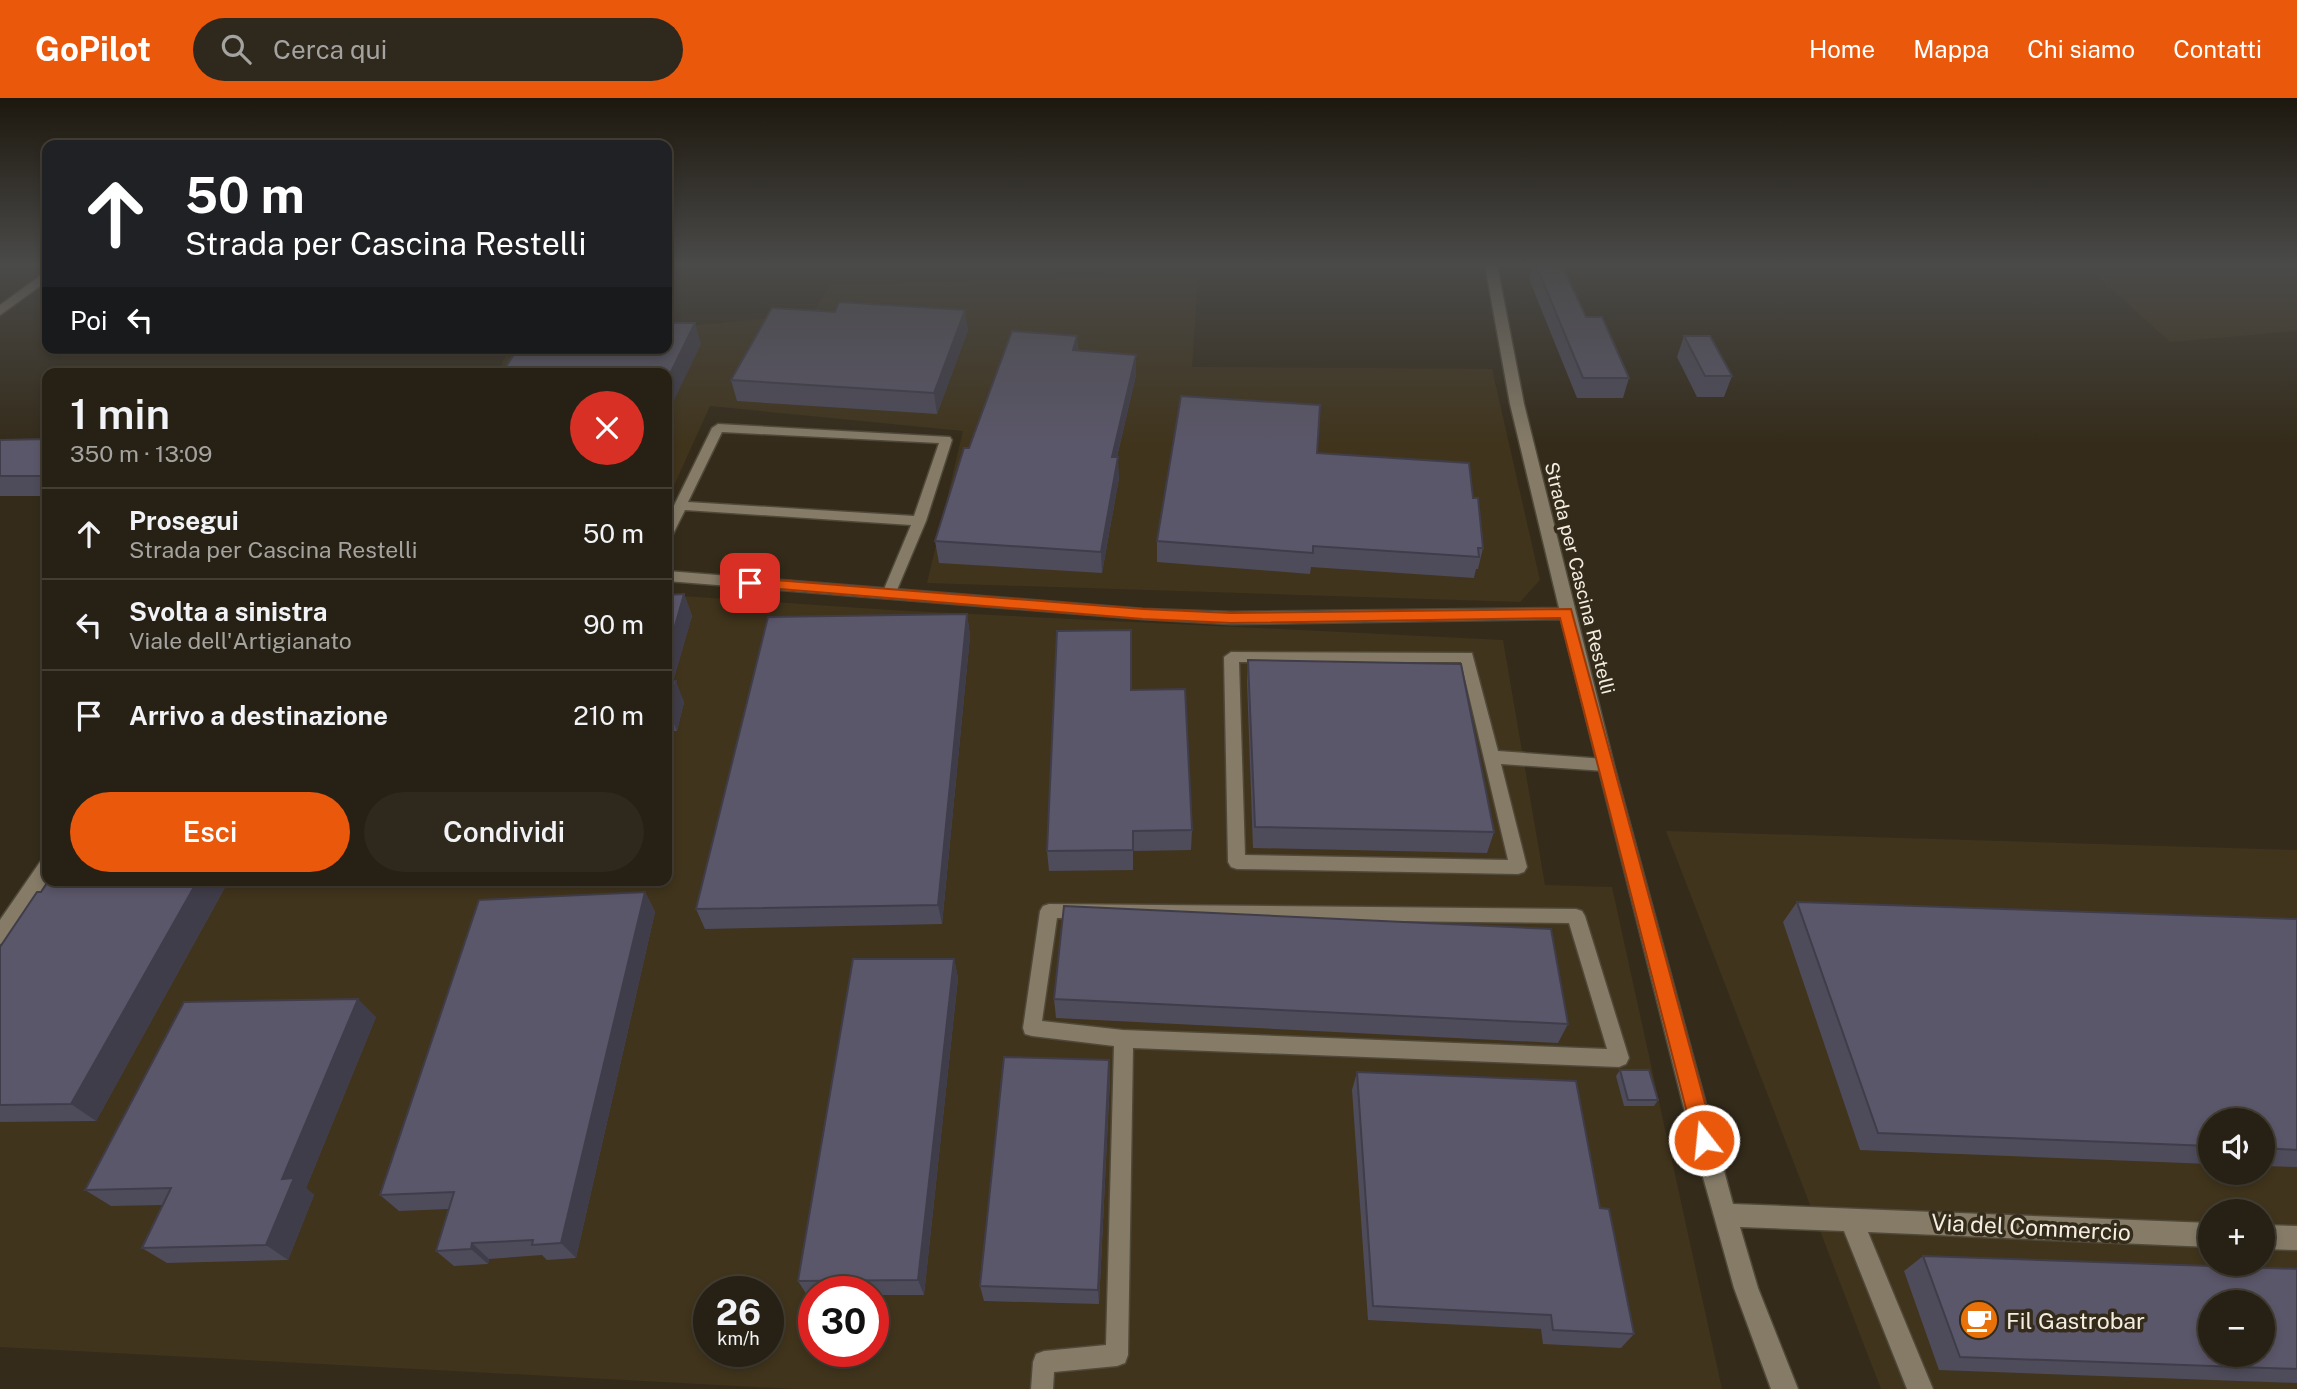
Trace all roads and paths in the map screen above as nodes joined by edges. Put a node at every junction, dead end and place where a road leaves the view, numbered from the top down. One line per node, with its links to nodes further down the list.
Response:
1 (1502, 325): 7 (street, Strada per Cascina Restelli)
2 (680, 506): 3 (lane); 3 (lane); 4 (lane)
3 (919, 521): 6 (lane)
4 (672, 523)
5 (672, 576): 6 (street)
6 (889, 594): 7 (street)
7 (1566, 613): 9 (street, Strada per Cascina Restelli)
8 (1491, 757): 8 (lane); 9 (lane)
9 (1605, 765): 13 (street, Strada per Cascina Restelli)
10 (42, 874): 11 (street)
11 (0, 936)
12 (1123, 1039): 12 (lane); 19 (lane)
13 (1727, 1215): 14 (street, Via del Commercio); 18 (street)
14 (1851, 1219): 15 (street, Via del Commercio); 20 (street)
15 (2198, 1234)
16 (2275, 1237): 17 (street)
17 (2297, 1238)
18 (1779, 1383)
19 (1042, 1389)
20 (1920, 1389)

